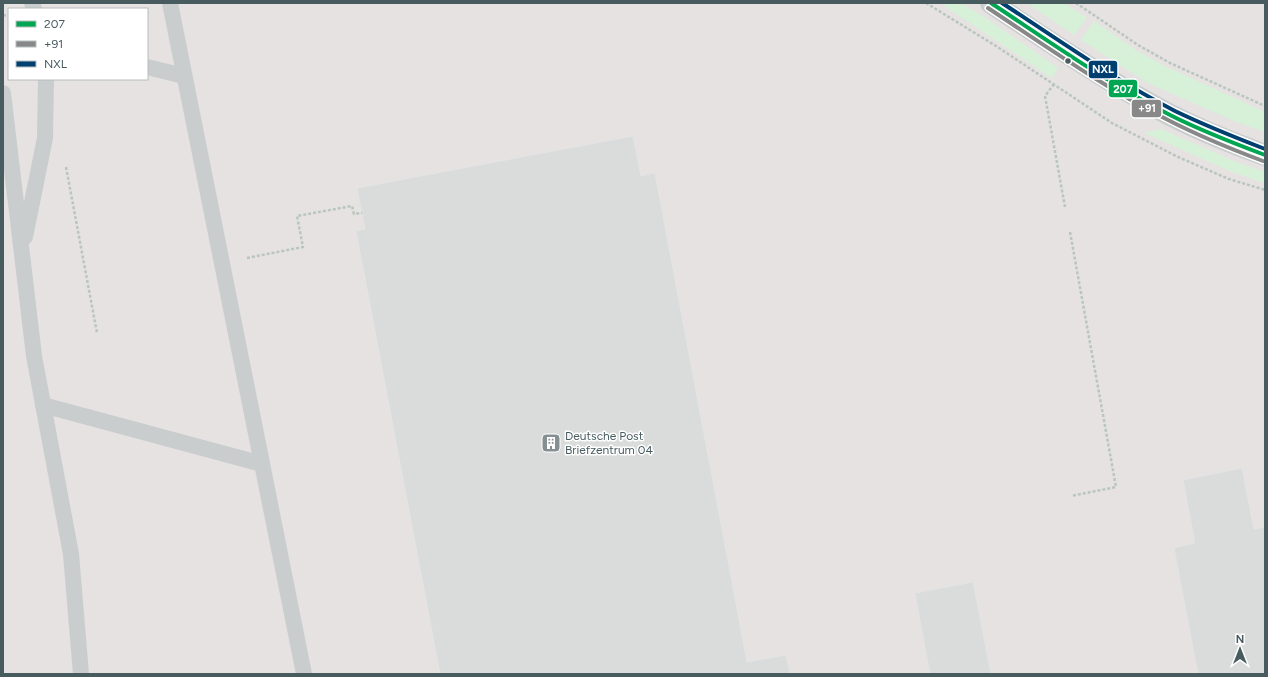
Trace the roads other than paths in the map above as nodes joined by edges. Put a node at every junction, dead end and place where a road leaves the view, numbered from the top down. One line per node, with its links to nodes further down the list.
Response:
1 (170, 3): 4 (lane)
2 (991, 3): 7 (street)
3 (148, 67): 4 (lane)
4 (184, 76): 10 (lane)
5 (46, 80): 8 (lane)
6 (3, 94): 8 (lane)
7 (1265, 155)
8 (22, 251): 9 (lane)
9 (44, 405): 10 (lane); 11 (lane)
10 (262, 464): 12 (lane)
11 (81, 674)
12 (304, 674)

